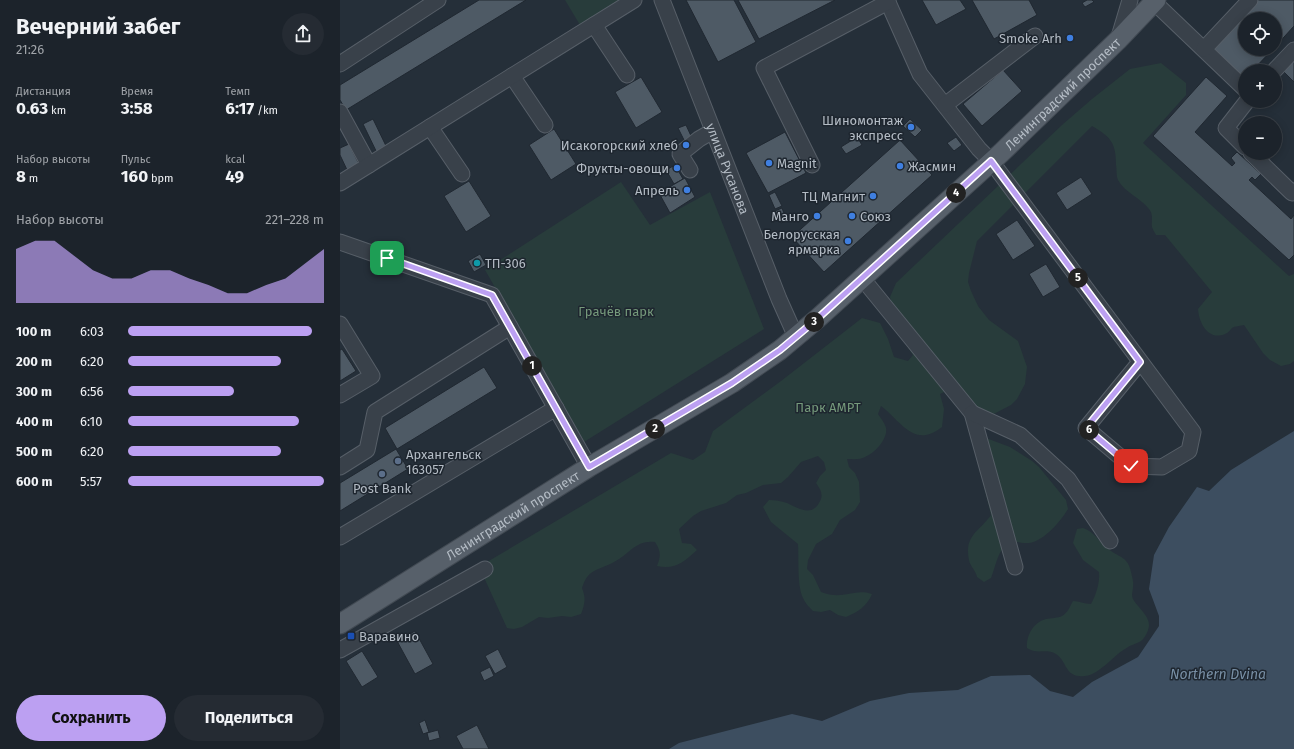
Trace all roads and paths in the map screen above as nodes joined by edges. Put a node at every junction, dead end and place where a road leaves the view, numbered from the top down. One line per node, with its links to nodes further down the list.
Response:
1 (438, 0): 13 (street)
2 (634, 0): 8 (street)
3 (662, 0): 23 (street, улица Русанова)
4 (1130, 0): 10 (street)
5 (1250, 0): 11 (street)
6 (887, 1): 18 (street); 28 (street)
7 (1155, 1): 10 (main road, Ленинградский проспект); 11 (street)
8 (594, 25): 15 (street); 16 (street)
9 (1035, 36): 18 (street)
10 (1118, 40): 26 (main road, Ленинградский проспект)
11 (1204, 48): 17 (street)
12 (1294, 50): 14 (street)
13 (340, 64)
14 (1281, 64)
15 (627, 75)
16 (512, 76): 21 (street); 22 (street)
17 (1238, 82)
18 (945, 105): 26 (street)
19 (1242, 108): 24 (street)
20 (340, 112): 27 (street)
21 (545, 125)
22 (430, 127): 27 (street); 30 (street)
23 (713, 131): 29 (street); 37 (street, улица Русанова)
24 (1238, 140)
25 (1258, 160): 32 (street)
26 (991, 161): 34 (main road, Ленинградский проспект); 38 (street)
27 (369, 165): 31 (street)
28 (812, 165)
29 (690, 170)
30 (462, 174)
31 (340, 183)
32 (1294, 191)
33 (340, 242): 36 (street)
34 (862, 278): 37 (main road, Ленинградский проспект); 41 (street)
35 (340, 324): 39 (street)
36 (510, 327): 40 (street); 42 (street)
37 (796, 337): 43 (main road, Ленинградский проспект)
38 (1140, 362): 38 (street)
39 (340, 395)
40 (556, 408): 43 (street); 44 (street)
41 (972, 413): 45 (street); 46 (street)
42 (340, 467)
43 (589, 467): 48 (main road, Ленинградский проспект)
44 (340, 537)
45 (1110, 541)
46 (1015, 567)
47 (485, 569): 49 (street)
48 (340, 624)
49 (340, 650)

